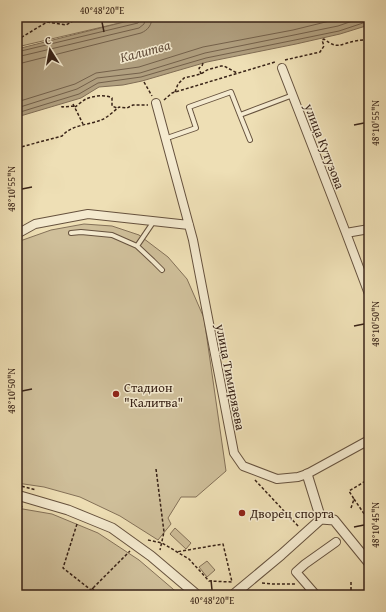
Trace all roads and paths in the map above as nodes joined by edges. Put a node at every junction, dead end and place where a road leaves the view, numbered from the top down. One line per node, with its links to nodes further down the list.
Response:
1 (80, 17): 3 (path)
2 (369, 39): 6 (path)
3 (17, 40)
4 (202, 63): 7 (path)
5 (282, 68): 10 (street, улица Кутузова)
6 (238, 73): 7 (path); 9 (path)
7 (201, 74): 9 (path)
8 (144, 82): 14 (path)
9 (176, 92): 14 (path)
10 (293, 95): 18 (lane); 27 (street, улица Кутузова)
11 (85, 96): 12 (path)
12 (86, 99): 16 (path); 17 (path)
13 (73, 104): 16 (path)
14 (156, 104): 17 (path); 24 (street, улица Тимирязева)
15 (62, 106): 16 (path)
16 (74, 107): 19 (path)
17 (117, 109): 19 (path)
18 (240, 115): 20 (lane); 21 (lane)
19 (84, 124): 22 (path)
20 (170, 137)
21 (250, 140)
22 (17, 148)
23 (154, 221): 24 (street); 28 (street); 29 (lane)
24 (189, 225): 34 (street, улица Тимирязева)
25 (369, 229): 27 (street)
26 (71, 233): 29 (lane)
27 (346, 233): 31 (street, улица Кутузова)
28 (17, 234)
29 (137, 246): 30 (lane)
30 (162, 270)
31 (369, 294)
32 (369, 440): 34 (street, улица Тимирязева)
33 (156, 469): 50 (path)
34 (306, 474): 43 (street)
35 (253, 477): 47 (path)
36 (369, 479): 40 (path)
37 (17, 485): 38 (path)
38 (36, 490)
39 (17, 495): 61 (street)
40 (354, 499): 42 (path); 44 (path)
41 (22, 506): 46 (path)
42 (351, 508)
43 (322, 519): 54 (street); 62 (street)
44 (369, 521)
45 (78, 522): 58 (path)
46 (17, 526)
47 (299, 527)
48 (148, 540): 50 (path)
49 (336, 542): 57 (street)
50 (162, 543): 51 (path); 53 (path)
51 (160, 550)
52 (130, 551): 58 (path)
53 (176, 552): 53 (path)
54 (369, 563)
55 (351, 582): 64 (path)
56 (261, 583): 57 (path)
57 (306, 583): 63 (street)
58 (91, 589): 59 (path); 60 (path)
59 (86, 595)
60 (98, 595)
61 (197, 595)
62 (233, 595)
63 (316, 595)
64 (351, 595)

